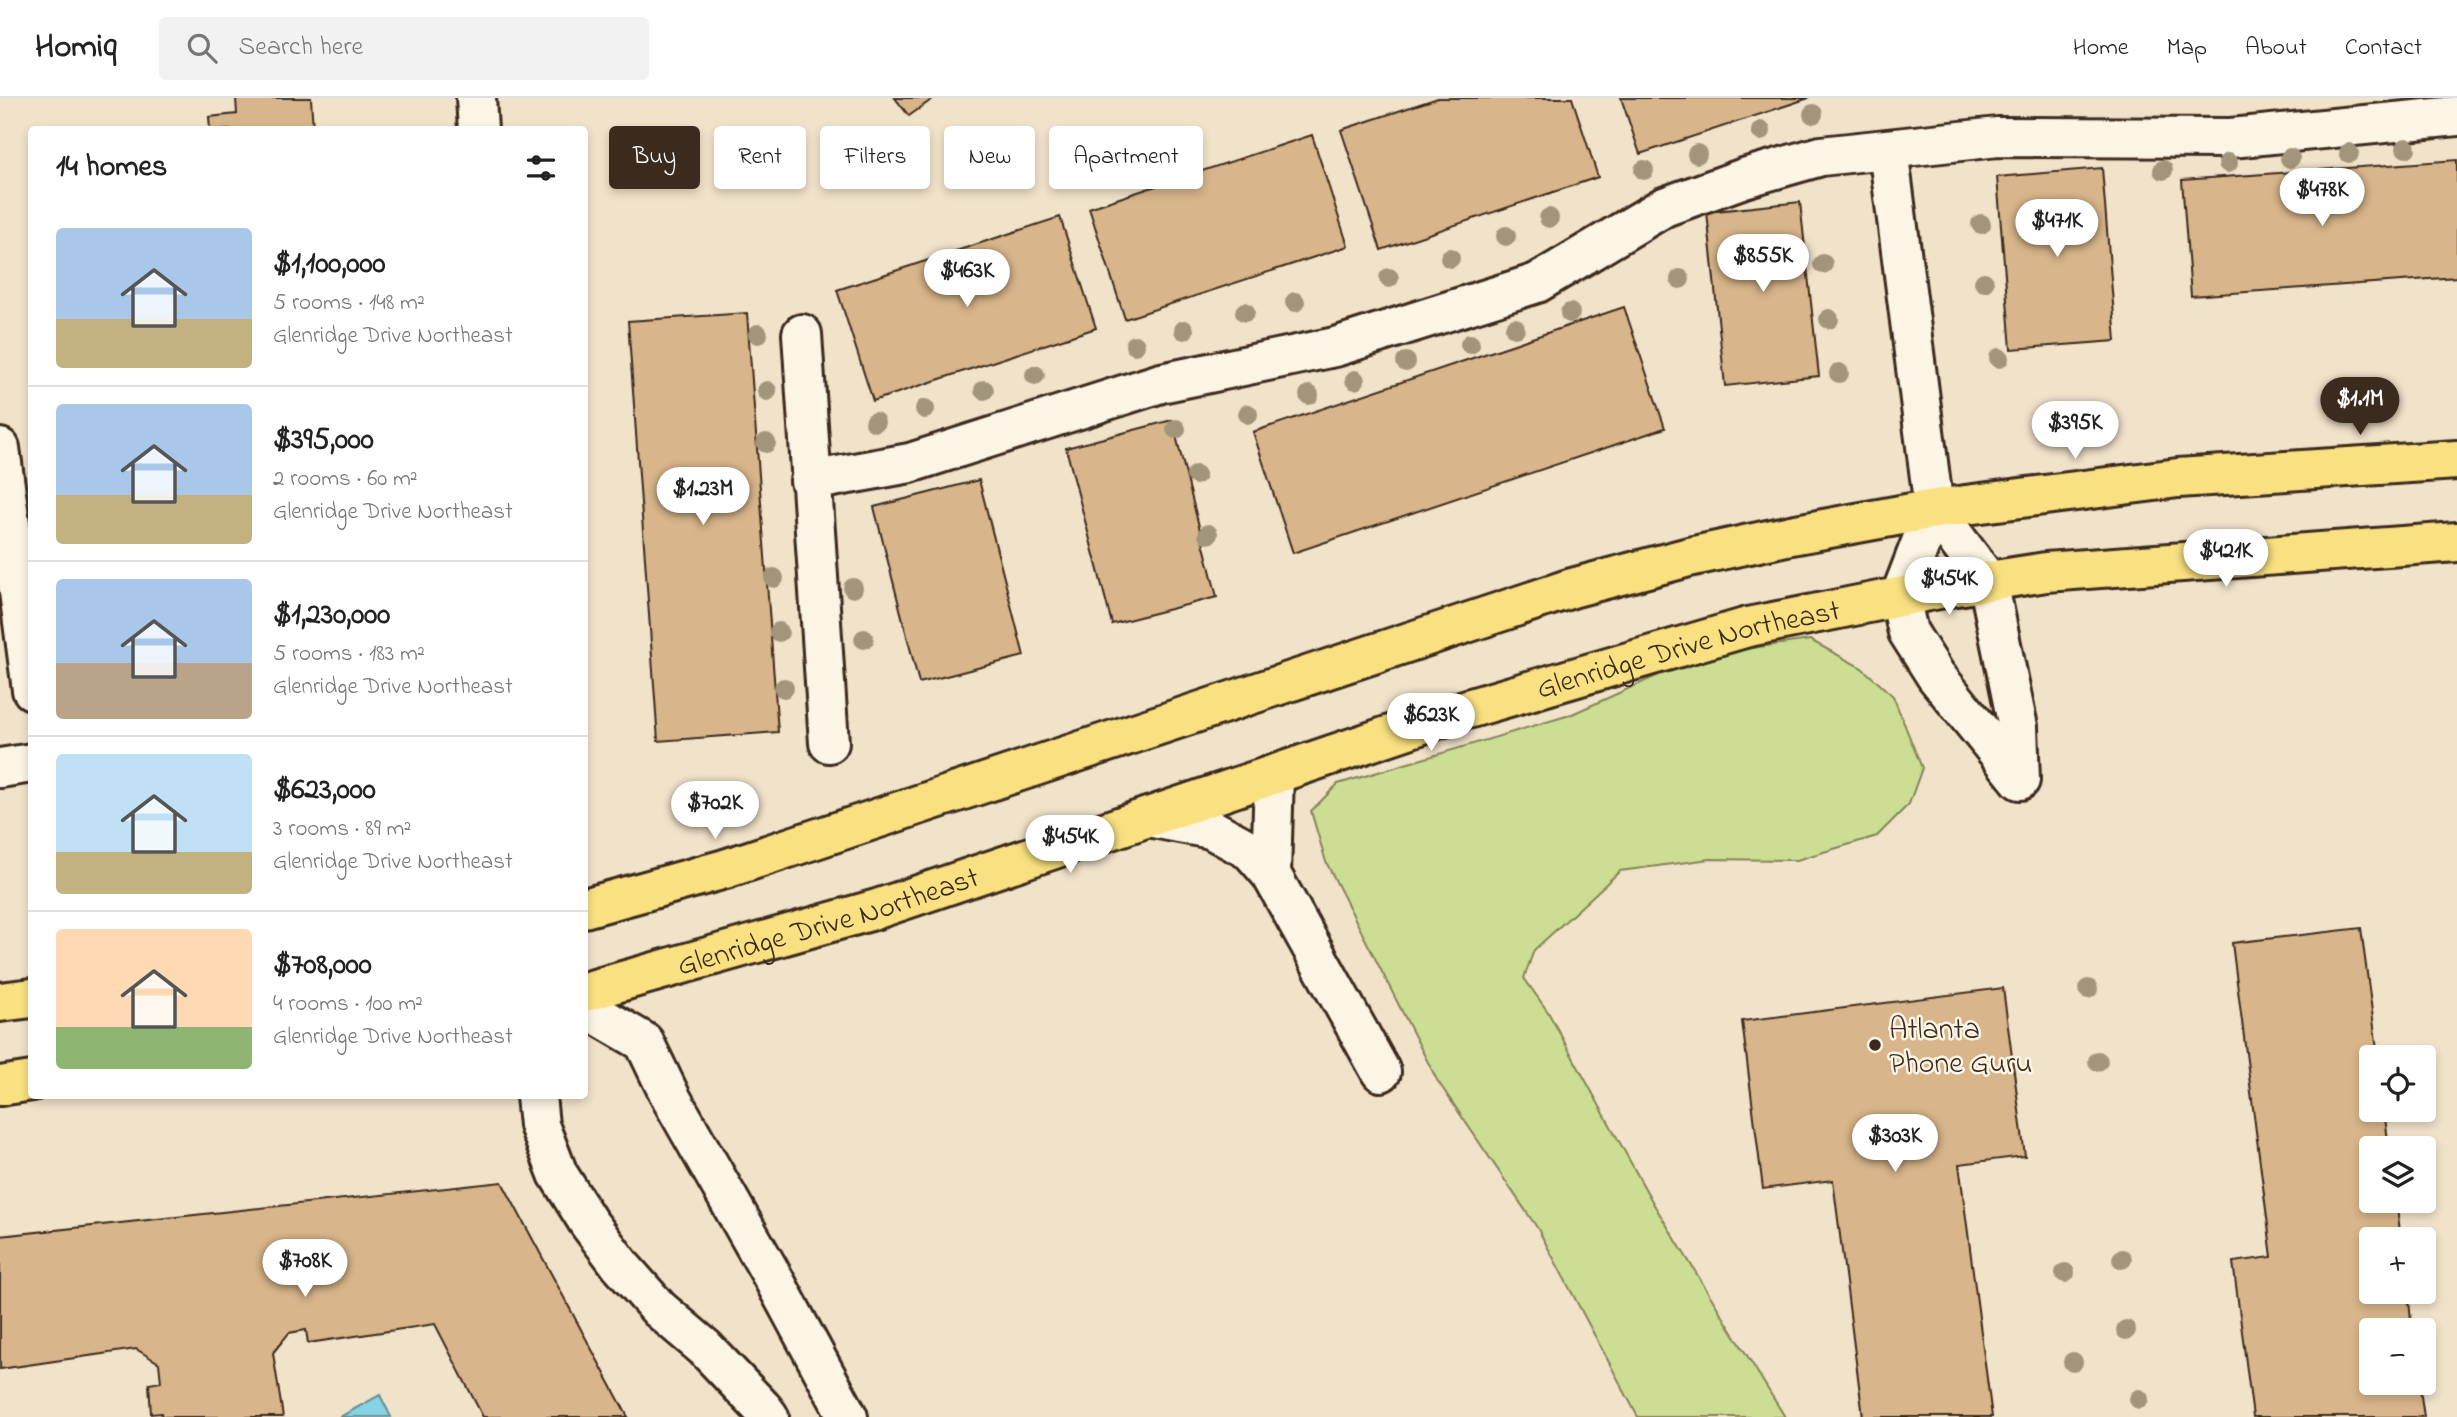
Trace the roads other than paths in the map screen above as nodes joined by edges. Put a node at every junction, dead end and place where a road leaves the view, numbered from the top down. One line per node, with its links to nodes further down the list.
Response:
1 (475, 98): 3 (street)
2 (2457, 116): 4 (street)
3 (478, 126)
4 (1888, 149): 8 (street); 9 (street)
5 (802, 334): 8 (street)
6 (0, 448): 13 (street)
7 (2457, 460): 9 (main road)
8 (810, 481): 14 (street)
9 (1934, 509): 11 (street); 12 (street); 20 (main road)
10 (2457, 542): 11 (main road, Glenridge Drive Northeast)
11 (1988, 581): 12 (main road, Glenridge Drive Northeast); 12 (street)
12 (1900, 597): 17 (main road, Glenridge Drive Northeast)
13 (28, 660)
14 (829, 743)
15 (28, 764): 16 (street)
16 (0, 768)
17 (1273, 775): 18 (main road, Glenridge Drive Northeast); 19 (street)
18 (1148, 817): 19 (street); 21 (main road, Glenridge Drive Northeast)
19 (1271, 874): 25 (street)
20 (588, 907)
21 (588, 991)
22 (28, 998): 23 (main road)
23 (0, 1002)
24 (588, 1009): 30 (street)
25 (1381, 1072)
26 (28, 1082): 27 (main road)
27 (0, 1086)
28 (536, 1099): 29 (street)
29 (769, 1417)
30 (848, 1417)

